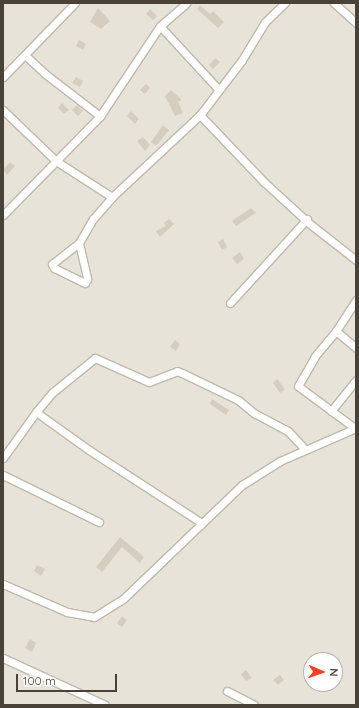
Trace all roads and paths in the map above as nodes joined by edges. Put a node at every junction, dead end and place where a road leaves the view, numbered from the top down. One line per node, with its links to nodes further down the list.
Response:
1 (75, 3): 7 (street)
2 (186, 3): 6 (street)
3 (285, 3): 9 (street)
4 (334, 3): 5 (street)
5 (356, 23)
6 (160, 26): 9 (street); 12 (street)
7 (26, 56): 8 (street); 12 (street)
8 (3, 77)
9 (219, 90): 11 (street)
10 (3, 110): 13 (street)
11 (200, 115): 14 (street); 16 (street)
12 (100, 116): 13 (street)
13 (56, 161): 14 (street); 15 (street)
14 (112, 197): 17 (street)
15 (3, 216)
16 (307, 219): 18 (street); 20 (street)
17 (79, 243): 17 (street)
18 (356, 260)
19 (356, 300): 21 (street)
20 (230, 303)
21 (336, 331): 22 (street); 24 (street)
22 (356, 348)
23 (356, 380): 24 (street)
24 (331, 411): 26 (street)
25 (36, 412): 27 (street); 28 (street); 31 (street)
26 (356, 428): 27 (street)
27 (305, 449): 31 (street)
28 (3, 458)
29 (3, 475): 30 (street)
30 (99, 522)
31 (202, 523): 32 (street)
32 (4, 587)
33 (3, 658): 35 (street)
34 (227, 691): 36 (street)
35 (105, 705)
36 (254, 705)

